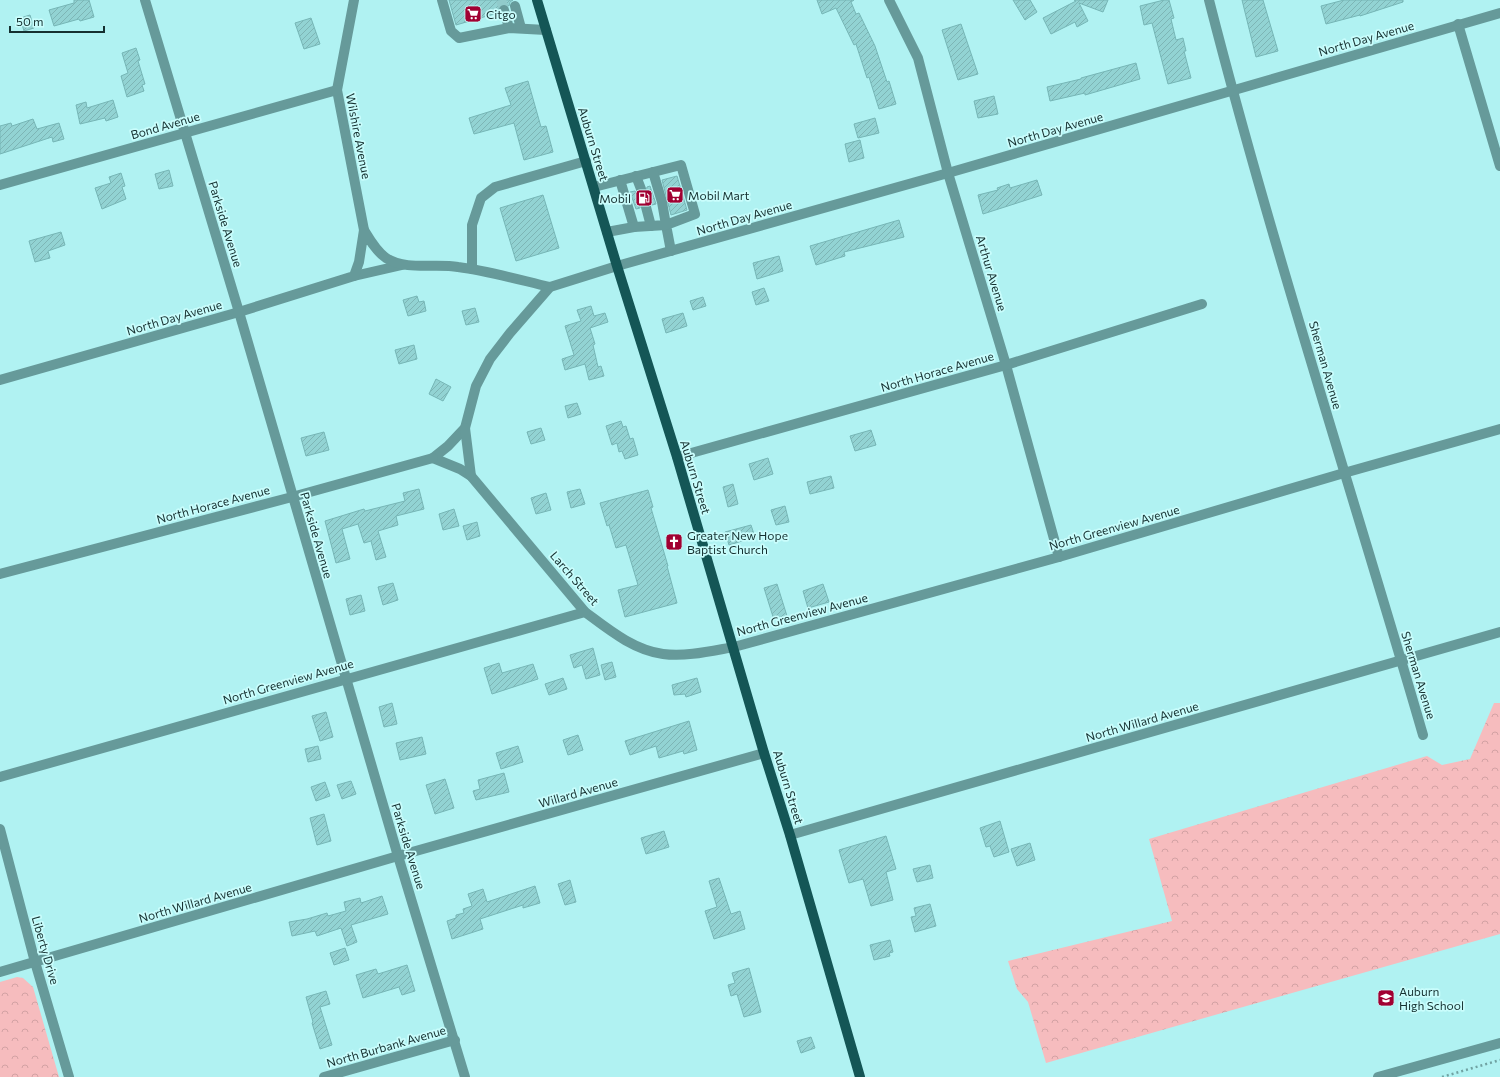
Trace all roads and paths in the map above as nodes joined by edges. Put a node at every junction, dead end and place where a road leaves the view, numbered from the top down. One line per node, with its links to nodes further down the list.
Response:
1 (145, 0): 16 (street, Parkside Avenue)
2 (354, 0): 14 (street, Wilshire Avenue)
3 (442, 0): 11 (street)
4 (537, 0): 13 (main road, Auburn Street)
5 (889, 0): 20 (street, Arthur Avenue)
6 (1209, 0): 15 (street, Sherman Avenue)
7 (515, 6): 12 (street)
8 (504, 10): 11 (street)
9 (1500, 13): 10 (street, North Day Avenue)
10 (1458, 24): 15 (street, North Day Avenue); 18 (street)
11 (510, 28): 12 (street)
12 (521, 28): 13 (street)
13 (546, 30): 17 (main road, Auburn Street)
14 (337, 90): 16 (street, Bond Avenue); 30 (street, Wilshire Avenue)
15 (1232, 91): 20 (street, North Day Avenue); 46 (street, Sherman Avenue)
16 (185, 133): 23 (street, Bond Avenue); 39 (street, Parkside Avenue)
17 (586, 161): 24 (main road, Auburn Street); 35 (street)
18 (1500, 166)
19 (653, 172): 21 (street); 27 (street); 27 (street)
20 (948, 173): 32 (street, North Day Avenue); 40 (street, Arthur Avenue)
21 (636, 176): 22 (street); 25 (street)
22 (620, 180): 24 (street); 29 (street)
23 (0, 185)
24 (594, 187): 31 (main road, Auburn Street)
25 (641, 189)
26 (646, 206): 28 (street)
27 (666, 225): 28 (street); 32 (street)
28 (651, 226): 29 (street)
29 (634, 227): 31 (street)
30 (364, 230): 33 (street, North Day Avenue); 36 (street)
31 (607, 232): 34 (main road, Auburn Street)
32 (671, 251): 34 (street, North Day Avenue)
33 (402, 265): 35 (street, North Day Avenue); 36 (street, North Day Avenue)
34 (617, 266): 37 (street); 44 (main road, Auburn Street)
35 (472, 269): 37 (street, North Day Avenue)
36 (354, 276): 39 (street, North Day Avenue)
37 (550, 287): 42 (street)
38 (1202, 304): 40 (street, North Horace Avenue)
39 (239, 312): 41 (street, North Day Avenue); 48 (street, Parkside Avenue)
40 (1006, 365): 44 (street, North Horace Avenue); 49 (street, Arthur Avenue)
41 (0, 380)
42 (465, 428): 45 (street); 47 (street)
43 (1500, 429): 46 (street, North Greenview Avenue)
44 (677, 457): 53 (main road, Auburn Street)
45 (433, 458): 47 (street, Larch Street); 48 (street, North Horace Avenue)
46 (1344, 473): 49 (street, North Greenview Avenue); 54 (street, Sherman Avenue)
47 (472, 476): 51 (street, Larch Street)
48 (292, 497): 50 (street, North Horace Avenue); 55 (street, Parkside Avenue)
49 (1059, 557): 53 (street, North Greenview Avenue)
50 (0, 574)
51 (584, 612): 53 (street, Larch Street); 55 (street, North Greenview Avenue)
52 (1500, 632): 54 (street, North Willard Avenue)
53 (734, 647): 57 (main road, Auburn Street)
54 (1401, 660): 56 (street, Sherman Avenue); 60 (street, North Willard Avenue)
55 (346, 678): 58 (street, North Greenview Avenue); 61 (street, Parkside Avenue)
56 (1423, 735)
57 (764, 753): 60 (main road, Auburn Street); 61 (street, Willard Avenue)
58 (0, 777)
59 (0, 829): 62 (street, Liberty Drive)
60 (790, 835): 70 (main road, Auburn Street)
61 (398, 856): 62 (street, North Willard Avenue); 64 (street, Parkside Avenue)
62 (35, 962): 63 (street, North Willard Avenue); 67 (street, Liberty Drive)
63 (0, 972)
64 (454, 1040): 68 (street, North Burbank Avenue); 69 (street, Parkside Avenue)
65 (1500, 1043): 71 (street)
66 (1500, 1060): 72 (path)
67 (69, 1077)
68 (324, 1077)
69 (465, 1077)
70 (860, 1077)
71 (1378, 1077)
72 (1442, 1077)

